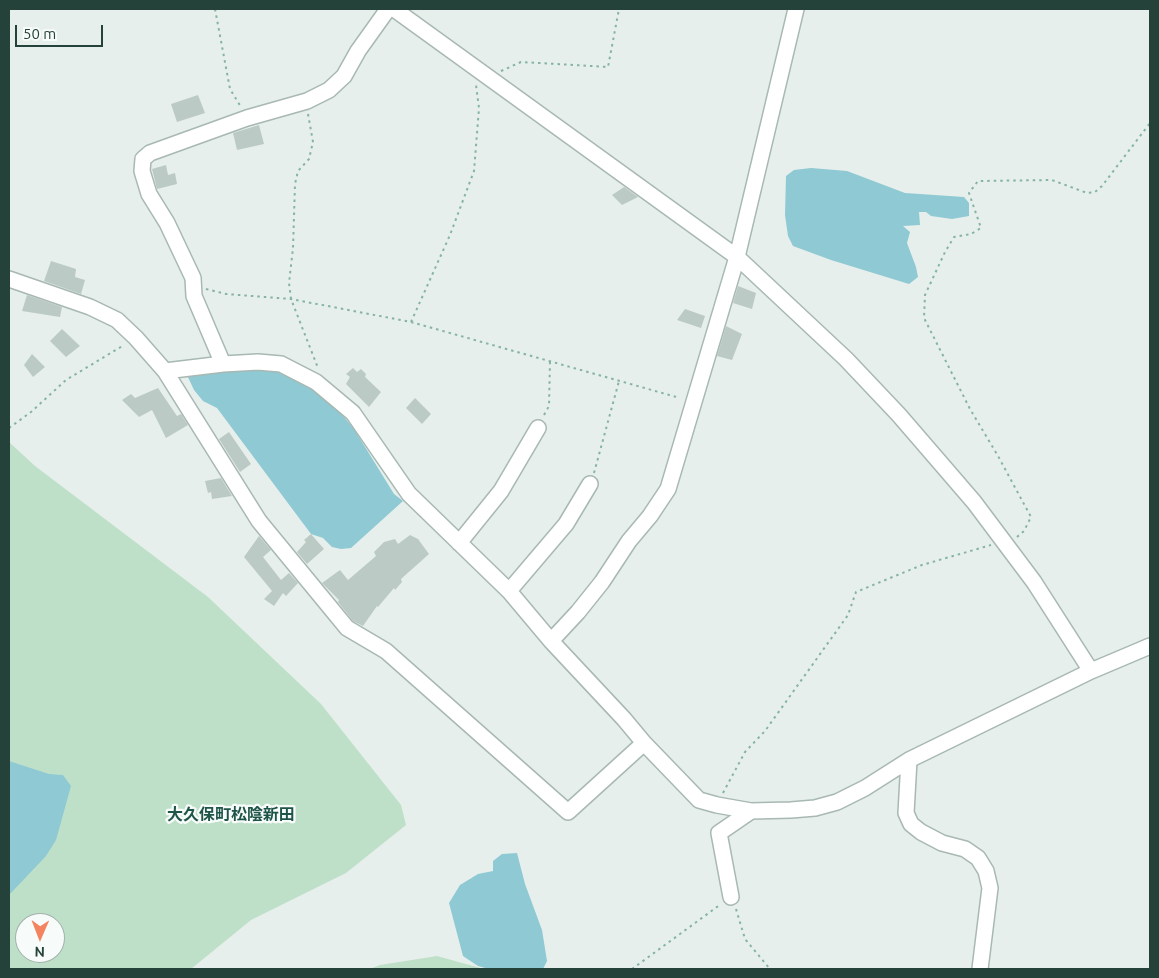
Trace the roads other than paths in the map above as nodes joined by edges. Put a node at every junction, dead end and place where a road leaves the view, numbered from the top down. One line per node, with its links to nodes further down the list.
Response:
1 (388, 9): 6 (street)
2 (394, 9): 4 (street)
3 (796, 9): 4 (street)
4 (737, 256): 12 (street); 14 (street)
5 (9, 278): 7 (street)
6 (223, 364): 7 (street); 10 (street)
7 (165, 371): 15 (street)
8 (538, 428): 10 (street)
9 (590, 484): 11 (street)
10 (459, 543): 11 (street)
11 (509, 590): 12 (street)
12 (551, 641): 15 (street)
13 (1150, 646): 14 (street)
14 (1092, 671): 16 (street)
15 (644, 743): 17 (street)
16 (908, 760): 17 (street); 19 (street)
17 (751, 811): 18 (street)
18 (730, 897)
19 (980, 969)

